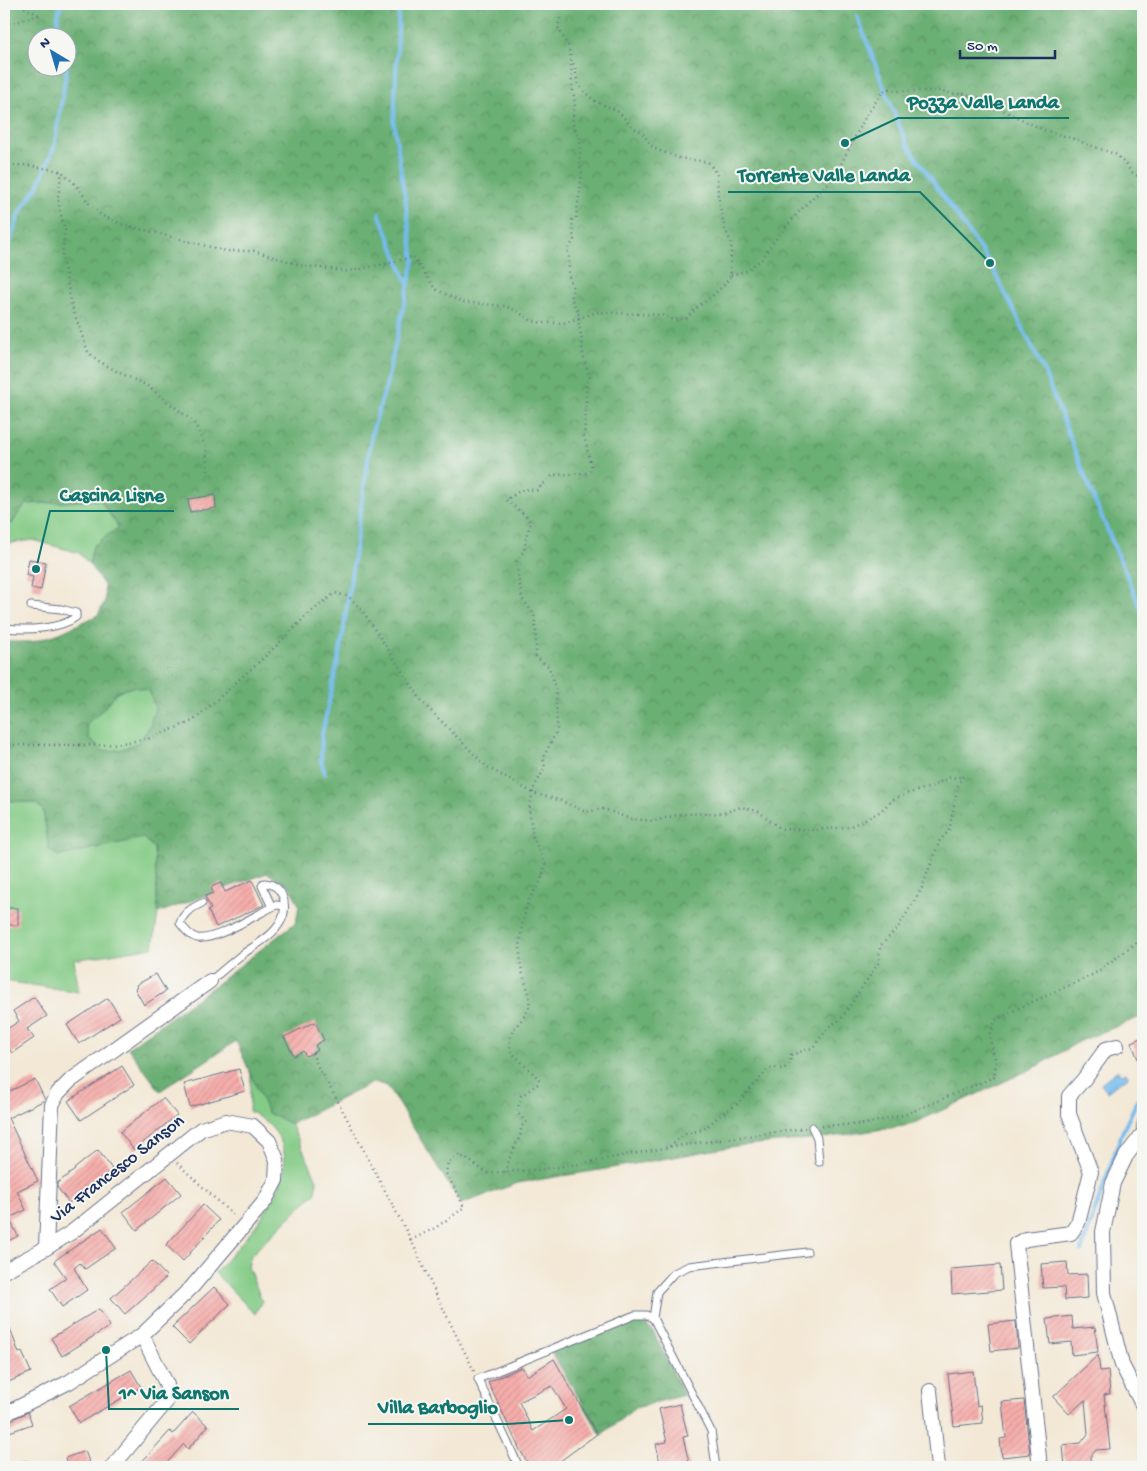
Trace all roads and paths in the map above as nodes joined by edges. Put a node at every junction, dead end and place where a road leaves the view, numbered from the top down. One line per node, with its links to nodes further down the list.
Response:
1 (19, 4): 3 (path)
2 (564, 4): 4 (path)
3 (4, 24)
4 (571, 58): 8 (path); 9 (path)
5 (4, 166): 6 (path)
6 (59, 171): 9 (path); 10 (path)
7 (1143, 180): 8 (path)
8 (731, 275): 9 (path)
9 (578, 319): 14 (path)
10 (208, 471)
11 (31, 606): 12 (lane)
12 (4, 628)
13 (4, 744): 14 (path)
14 (533, 793): 24 (path); 27 (path)
15 (202, 903): 17 (lane)
16 (284, 906): 17 (lane); 17 (lane); 19 (lane)
17 (272, 907)
18 (1143, 938): 22 (path)
19 (210, 981): 30 (street)
20 (1117, 1046): 45 (street)
21 (312, 1053): 29 (path)
22 (812, 1127): 24 (path); 26 (lane)
23 (1142, 1136): 37 (street)
24 (669, 1147): 27 (path)
25 (169, 1155): 28 (path); 28 (street, Via Francesco Sanson); 30 (street, Via Francesco Sanson)
26 (819, 1162)
27 (505, 1172): 29 (path)
28 (245, 1226): 34 (street, Via Francesco Sanson)
29 (412, 1240): 35 (path)
30 (46, 1248): 32 (street, Via Francesco Sanson)
31 (807, 1252): 33 (lane)
32 (4, 1270)
33 (653, 1318): 35 (lane); 43 (lane)
34 (142, 1335): 38 (street, Via Francesco Sanson); 41 (street)
35 (478, 1379): 42 (lane)
36 (930, 1391): 44 (street)
37 (1143, 1406)
38 (4, 1414)
39 (6, 1467): 40 (lane)
40 (37, 1467)
41 (112, 1467)
42 (519, 1467)
43 (716, 1467)
44 (938, 1467)
45 (1040, 1467)

